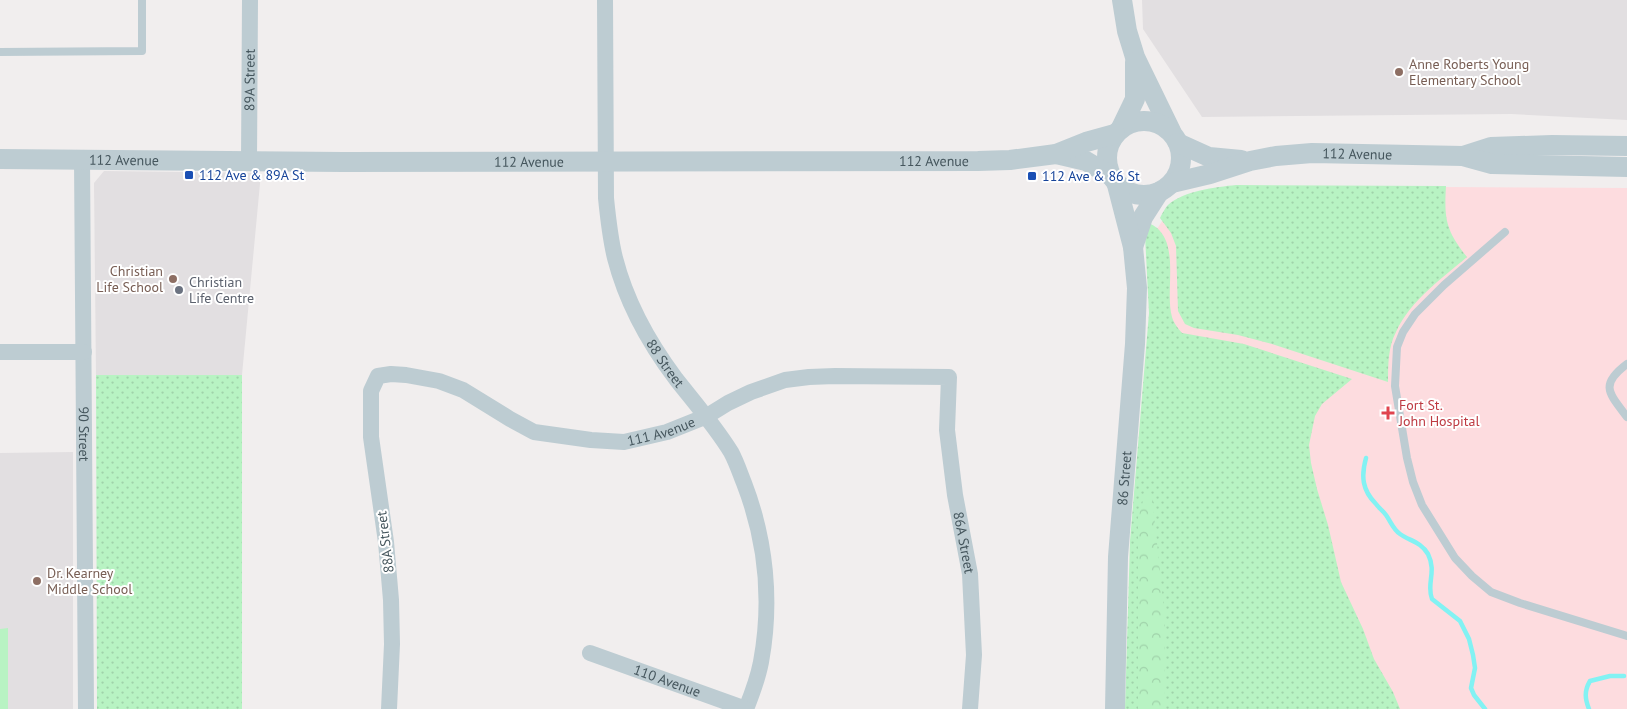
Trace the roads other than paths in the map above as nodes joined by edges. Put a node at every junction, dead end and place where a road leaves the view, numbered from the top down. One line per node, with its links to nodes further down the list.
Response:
1 (142, 0): 5 (lane)
2 (250, 0): 14 (street, 89A Street)
3 (605, 0): 16 (street, 88 Street)
4 (1122, 0): 6 (street)
5 (0, 52)
6 (1135, 57): 7 (street); 8 (street)
7 (1118, 131): 8 (street); 10 (street, 112 Avenue); 18 (street)
8 (1174, 137): 15 (street, 112 Avenue); 19 (street)
9 (1627, 146): 11 (street, 112 Avenue)
10 (1056, 154): 16 (street, 112 Avenue); 18 (street, 112 Avenue)
11 (1463, 156): 15 (street, 112 Avenue); 17 (street, 112 Avenue)
12 (0, 159): 13 (street, 112 Avenue)
13 (82, 159): 14 (street, 112 Avenue); 23 (street, 90 Street)
14 (249, 161): 16 (street, 112 Avenue)
15 (1250, 161): 19 (street, 112 Avenue)
16 (606, 162): 27 (street, 88 Street)
17 (1627, 167)
18 (1114, 181): 19 (street); 21 (street, 86 Street)
19 (1166, 187): 21 (street, 86 Street)
20 (1505, 232): 29 (lane)
21 (1133, 247): 35 (street, 86 Street)
22 (0, 352): 23 (street)
23 (84, 352): 31 (street, 90 Street)
24 (1627, 364): 28 (lane)
25 (378, 376): 27 (street, 111 Avenue); 32 (street, 88A Street)
26 (949, 377): 27 (street, 111 Avenue); 34 (street, 86A Street)
27 (707, 416): 33 (street, 88 Street)
28 (1627, 417)
29 (1627, 636)
30 (590, 653): 33 (street, 110 Avenue)
31 (86, 709)
32 (389, 709)
33 (746, 709)
34 (970, 709)
35 (1115, 709)

